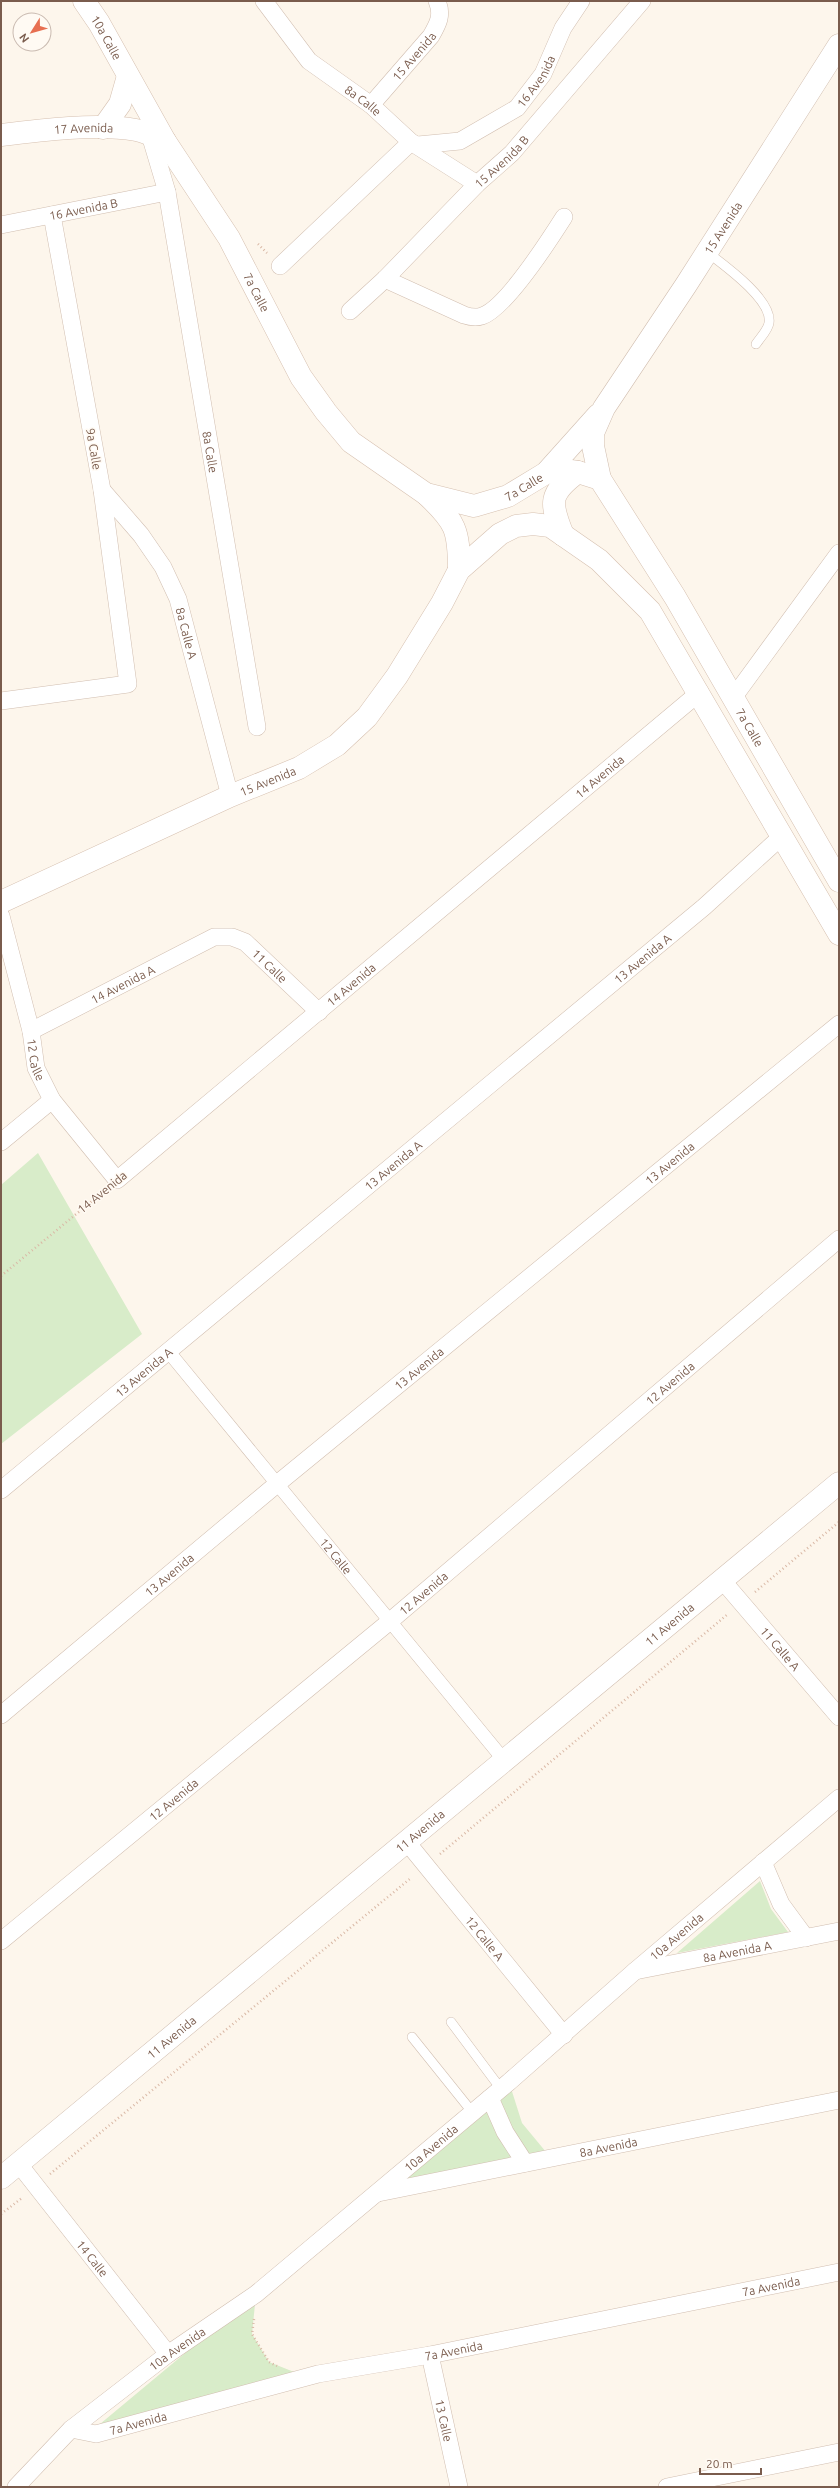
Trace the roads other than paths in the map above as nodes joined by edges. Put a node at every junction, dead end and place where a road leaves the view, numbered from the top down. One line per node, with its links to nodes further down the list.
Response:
1 (84, 1): 7 (main road, 10a Calle)
2 (264, 1): 8 (street, 8a Calle)
3 (437, 1): 8 (street, 15 Avenida)
4 (582, 1): 12 (street, 16 Avenida)
5 (642, 1): 14 (street, 15 Avenida B)
6 (837, 52): 18 (main road, 15 Avenida)
7 (128, 76): 9 (main road); 11 (main road, 10a Calle)
8 (371, 105): 12 (street, 8a Calle)
9 (103, 128): 10 (main road, 17 Avenida); 11 (main road, 17 Avenida)
10 (1, 135)
11 (158, 138): 13 (street, 8a Calle); 28 (main road, 7a Calle)
12 (415, 143): 14 (street, 8a Calle); 19 (street)
13 (165, 184): 15 (street, 16 Avenida B); 35 (street, 8a Calle)
14 (477, 184): 20 (street, 15 Avenida B)
15 (52, 215): 17 (street, 16 Avenida B); 27 (street, 9a Calle)
16 (564, 217): 20 (street)
17 (1, 226)
18 (707, 252): 22 (lane); 23 (main road, 15 Avenida)
19 (280, 266)
20 (385, 278): 21 (street, 15 Avenida B)
21 (350, 311)
22 (756, 344)
23 (604, 408): 25 (main road, 15 Avenida); 26 (main road, 15 Avenida)
24 (578, 472): 25 (main road, 7a Calle); 26 (main road, 7a Calle); 29 (main road)
25 (546, 473): 28 (main road, 7a Calle)
26 (600, 479): 33 (main road, 7a Calle)
27 (102, 490): 34 (street, 9a Calle); 36 (street, 8a Calle A)
28 (426, 494): 31 (main road)
29 (563, 535): 31 (main road); 32 (main road)
30 (839, 553): 33 (street)
31 (459, 570): 36 (main road, 15 Avenida)
32 (700, 692): 37 (main road); 43 (street, 14 Avenida)
33 (733, 698): 38 (main road, 7a Calle)
34 (1, 701)
35 (257, 727)
36 (230, 796): 39 (main road, 15 Avenida)
37 (781, 837): 41 (main road); 50 (street, 13 Avenida A)
38 (839, 881)
39 (1, 902)
40 (1, 916): 45 (street, 12 Calle)
41 (839, 934)
42 (214, 937): 43 (street, 11 Calle); 45 (street, 14 Avenida A)
43 (319, 1012): 48 (street, 14 Avenida)
44 (839, 1024): 52 (street, 13 Avenida)
45 (31, 1031): 46 (street, 12 Calle)
46 (52, 1100): 47 (street); 48 (street, 12 Calle)
47 (1, 1142)
48 (117, 1180)
49 (839, 1239): 55 (street, 12 Avenida)
50 (168, 1350): 52 (street, 12 Calle); 53 (street, 13 Avenida A)
51 (839, 1483): 54 (main road, 11 Avenida)
52 (278, 1484): 55 (street, 12 Calle); 56 (street, 13 Avenida)
53 (1, 1490)
54 (722, 1580): 57 (street, 11 Calle A); 58 (main road, 11 Avenida)
55 (389, 1622): 58 (street, 12 Calle); 64 (street, 12 Avenida)
56 (1, 1715)
57 (839, 1716)
58 (504, 1760): 60 (main road, 11 Avenida)
59 (839, 1798): 61 (street, 10a Avenida)
60 (406, 1842): 67 (street, 12 Calle A); 72 (main road, 11 Avenida)
61 (763, 1862): 63 (street); 65 (street, 10a Avenida)
62 (839, 1931): 63 (street, 8a Avenida A)
63 (806, 1938): 65 (street, 8a Avenida A)
64 (1, 1941)
65 (634, 1971): 67 (street, 10a Avenida)
66 (451, 2022): 69 (lane)
67 (564, 2035): 69 (street, 10a Avenida)
68 (412, 2037): 71 (lane)
69 (495, 2094): 71 (street, 10a Avenida); 73 (street)
70 (839, 2100): 73 (street, 8a Avenida)
71 (473, 2113): 75 (street, 10a Avenida)
72 (18, 2163): 74 (main road, 11 Avenida); 77 (street, 14 Calle)
73 (525, 2163): 75 (street, 8a Avenida)
74 (1, 2178)
75 (377, 2193): 77 (street, 10a Avenida)
76 (839, 2272): 78 (street, 7a Avenida)
77 (168, 2354): 79 (street, 10a Avenida)
78 (430, 2355): 79 (street, 7a Avenida); 82 (street, 13 Calle)
79 (71, 2429): 81 (street, 10a Avenida)
80 (839, 2452): 83 (street)
81 (16, 2487)
82 (459, 2487)
83 (667, 2487)

